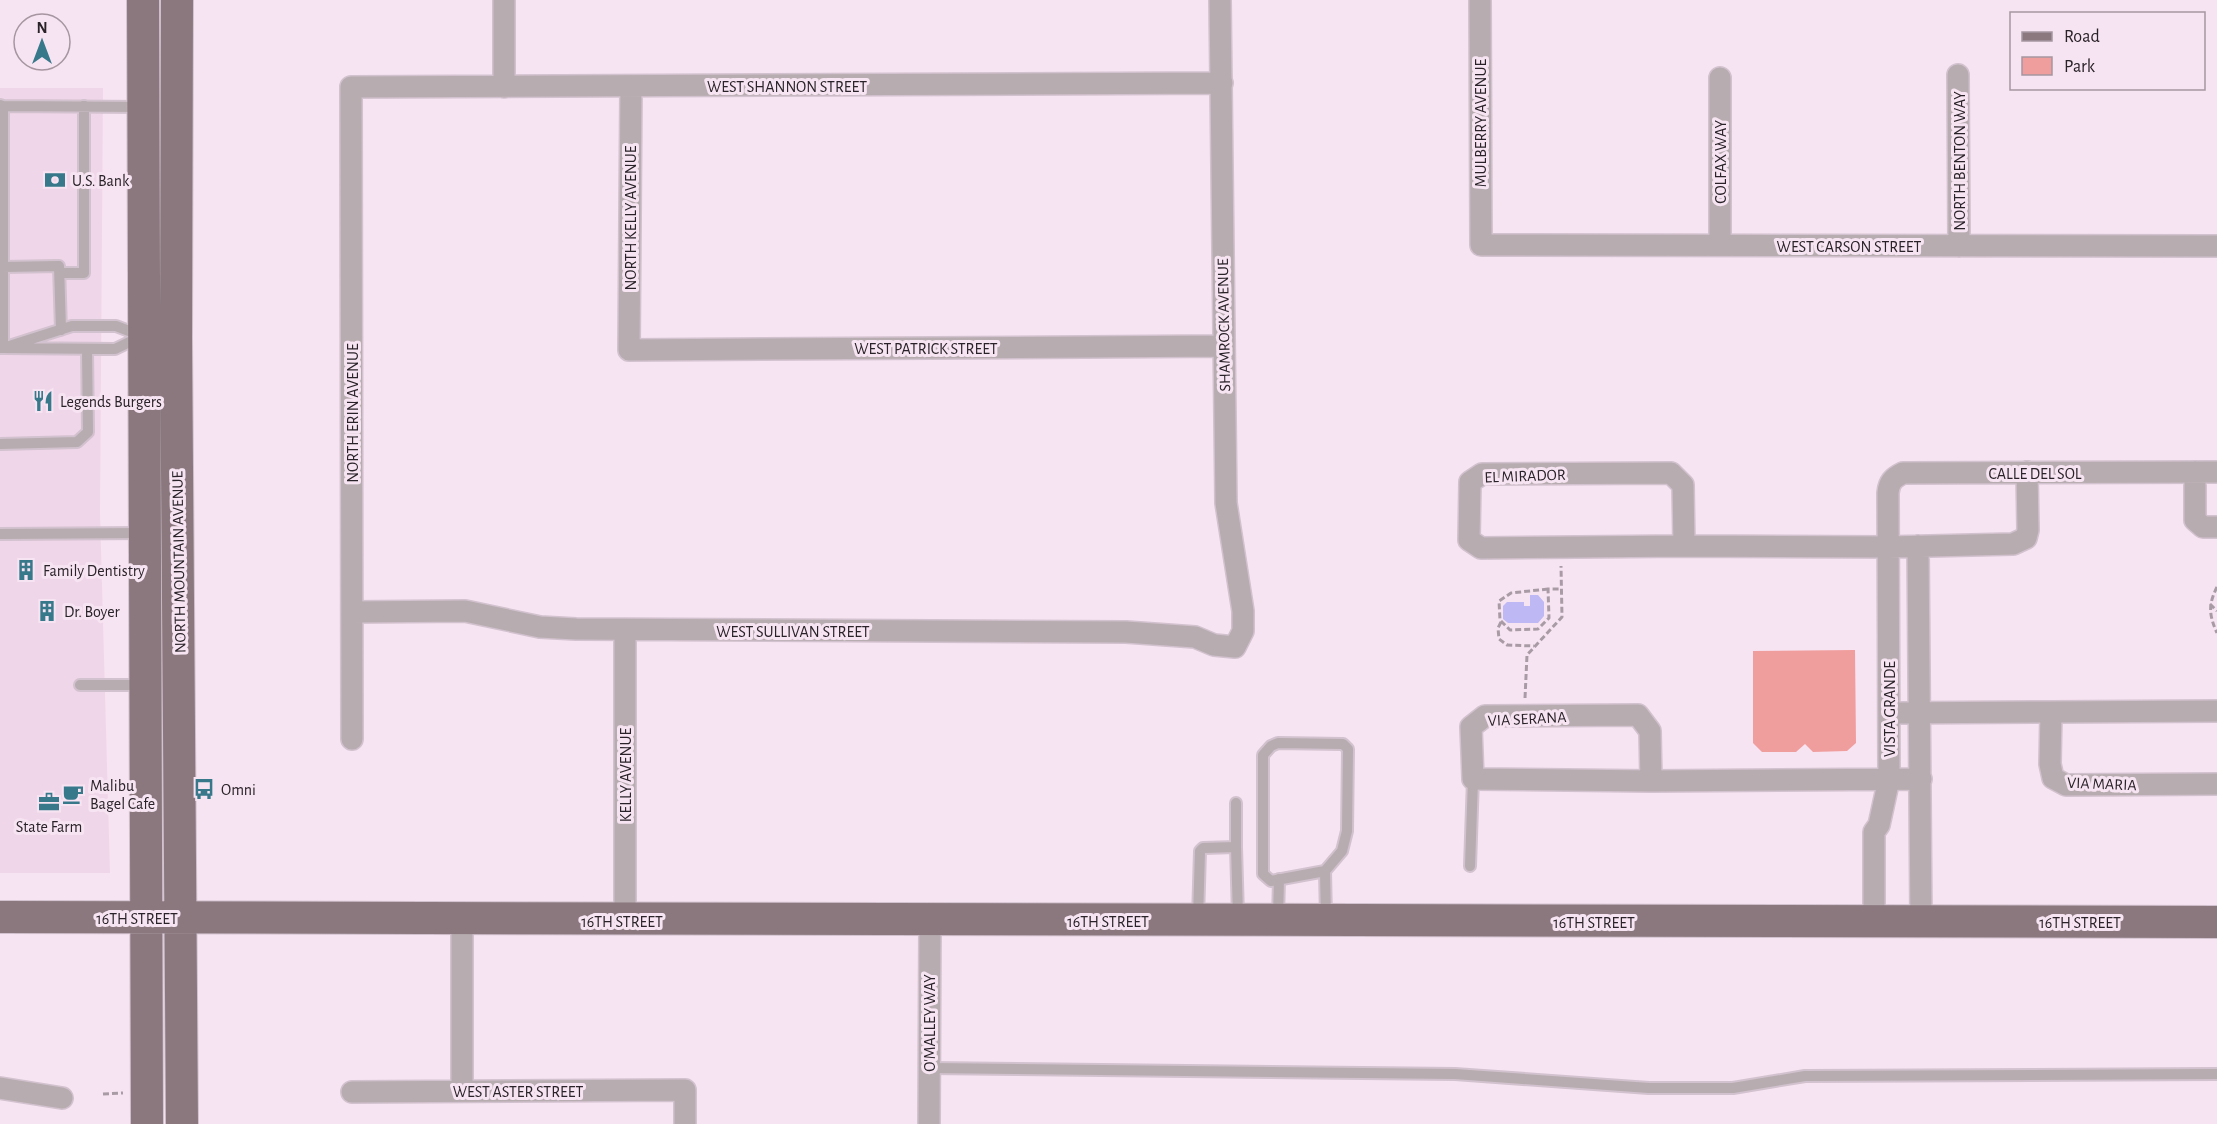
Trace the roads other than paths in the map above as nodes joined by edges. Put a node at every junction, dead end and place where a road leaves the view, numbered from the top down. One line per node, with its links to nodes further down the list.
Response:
1 (143, 0): 14 (main road, NORTH MOUNTAIN AVENUE)
2 (177, 0): 23 (main road, NORTH MOUNTAIN AVENUE)
3 (504, 0): 11 (street)
4 (1220, 0): 8 (street, SHAMROCK AVENUE)
5 (1480, 0): 15 (street, MULBERRY AVENUE)
6 (1959, 75): 17 (street, NORTH BENTON WAY)
7 (1720, 78): 16 (street, COLFAX WAY)
8 (1222, 83): 9 (street, WEST SHANNON STREET); 24 (street, SHAMROCK AVENUE)
9 (631, 86): 11 (street, WEST SHANNON STREET); 27 (street, NORTH KELLY AVENUE)
10 (351, 87): 11 (street, WEST SHANNON STREET); 39 (street, NORTH ERIN AVENUE)
11 (504, 87)
12 (2, 106): 13 (lane); 19 (lane)
13 (84, 106): 14 (lane); 20 (lane)
14 (143, 107): 22 (main road, NORTH MOUNTAIN AVENUE)
15 (1481, 245): 16 (street, WEST CARSON STREET)
16 (1720, 245): 17 (street, WEST CARSON STREET)
17 (1959, 246): 18 (street, WEST CARSON STREET)
18 (2217, 246)
19 (3, 267): 20 (lane); 25 (lane)
20 (62, 273): 21 (lane)
21 (61, 330): 22 (lane); 25 (lane)
22 (142, 336): 23 (main road); 26 (lane); 34 (main road, NORTH MOUNTAIN AVENUE)
23 (176, 338): 61 (main road, NORTH MOUNTAIN AVENUE)
24 (1223, 346): 27 (street, WEST PATRICK STREET); 41 (street, SHAMROCK AVENUE)
25 (1, 348): 26 (lane)
26 (87, 350): 28 (lane)
27 (629, 350)
28 (0, 444)
29 (2027, 472): 30 (street, CALLE DEL SOL); 32 (street, CALLE DEL SOL); 37 (street, EL MIRADOR)
30 (2194, 472): 31 (street, CALLE DEL SOL); 33 (street)
31 (2217, 472)
32 (1888, 493): 38 (street, VISTA GRANDE)
33 (2217, 527)
34 (144, 533): 35 (lane); 43 (main road, NORTH MOUNTAIN AVENUE)
35 (0, 534)
36 (1684, 546): 36 (street, EL MIRADOR); 38 (street, EL MIRADOR)
37 (1918, 546): 38 (street, EL MIRADOR); 47 (street, VISTA GRANDE)
38 (1889, 547): 46 (street, VISTA GRANDE)
39 (352, 612): 40 (street, WEST SULLIVAN STREET); 48 (street, NORTH ERIN AVENUE)
40 (625, 630): 41 (street, WEST SULLIVAN STREET); 63 (street, KELLY AVENUE)
41 (1235, 647)
42 (80, 685): 43 (lane)
43 (146, 686): 60 (main road, NORTH MOUNTAIN AVENUE)
44 (2217, 711): 45 (street)
45 (2051, 712): 47 (street); 53 (street, VIA MARIA)
46 (1888, 713): 47 (street); 50 (street, VISTA GRANDE)
47 (1920, 713): 51 (street, VISTA GRANDE)
48 (352, 738)
49 (1473, 779): 52 (street); 52 (street, VIA SERANA); 56 (lane)
50 (1889, 779): 51 (street); 52 (street); 69 (street, VISTA GRANDE)
51 (1921, 779): 70 (street, VISTA GRANDE)
52 (1651, 781)
53 (2217, 784)
54 (1236, 803): 55 (lane)
55 (1236, 848): 65 (lane); 66 (lane)
56 (1470, 866)
57 (1325, 871): 58 (lane); 58 (lane); 68 (lane)
58 (1279, 879): 67 (lane)
59 (0, 917): 60 (main road, 16TH STREET)
60 (148, 918): 61 (main road, 16TH STREET); 78 (main road, NORTH MOUNTAIN AVENUE)
61 (181, 918): 62 (main road, 16TH STREET); 79 (main road, NORTH MOUNTAIN AVENUE)
62 (462, 920): 63 (main road, 16TH STREET); 75 (street)
63 (625, 920): 64 (main road, 16TH STREET)
64 (930, 921): 65 (main road, 16TH STREET); 72 (street, O'MALLEY WAY)
65 (1198, 921): 66 (main road, 16TH STREET)
66 (1238, 921): 67 (main road, 16TH STREET)
67 (1278, 921): 68 (main road, 16TH STREET)
68 (1326, 921): 69 (main road, 16TH STREET)
69 (1874, 922): 70 (main road, 16TH STREET)
70 (1922, 922): 71 (main road, 16TH STREET)
71 (2217, 922)
72 (929, 1068): 73 (lane); 81 (street, O'MALLEY WAY)
73 (2217, 1074)
74 (0, 1088): 77 (street)
75 (462, 1091): 76 (street, WEST ASTER STREET); 80 (street, WEST ASTER STREET)
76 (352, 1092)
77 (62, 1098)
78 (147, 1124)
79 (182, 1124)
80 (685, 1124)
81 (929, 1124)

